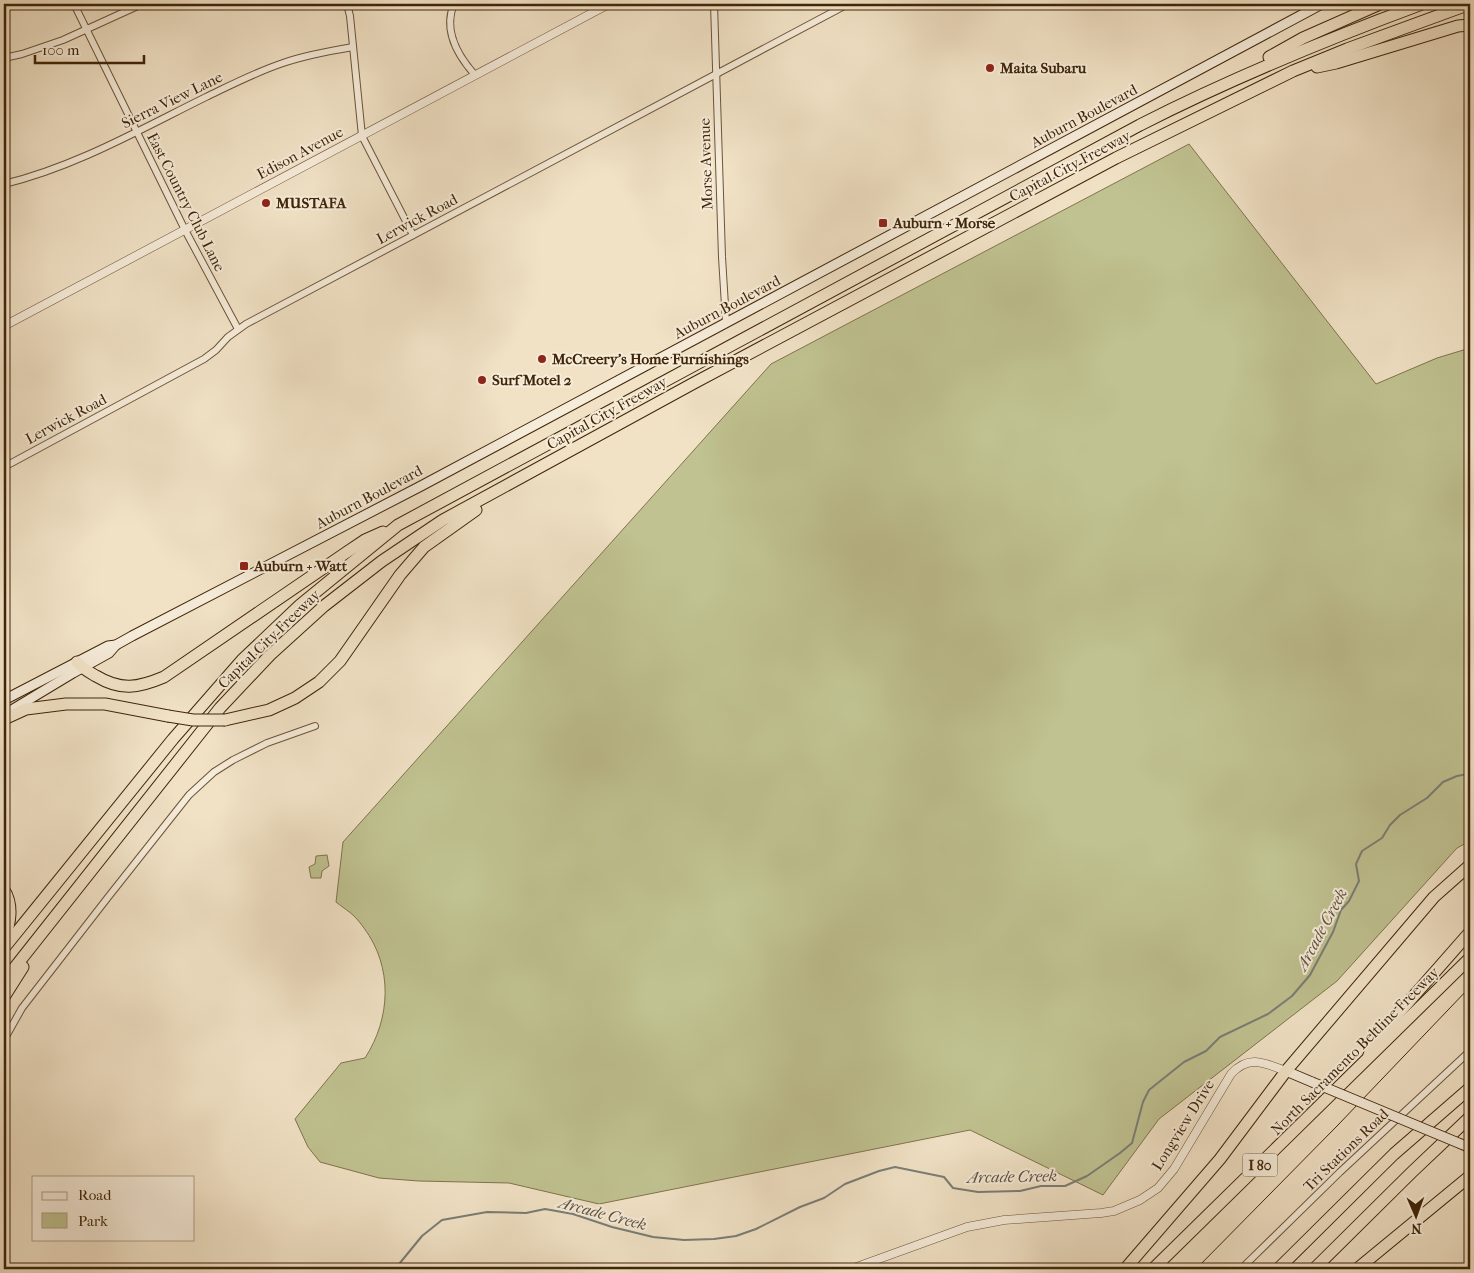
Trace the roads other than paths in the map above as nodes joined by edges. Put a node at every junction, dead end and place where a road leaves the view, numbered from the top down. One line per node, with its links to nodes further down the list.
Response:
1 (74, 4): 13 (street, East Country Club Lane)
2 (142, 4): 13 (street)
3 (347, 4): 14 (street)
4 (454, 4): 18 (street)
5 (609, 4): 18 (street, Edison Avenue)
6 (714, 4): 17 (street, Morse Avenue)
7 (848, 4): 17 (street, Lerwick Road)
8 (1322, 4): 25 (main road, Auburn Boulevard)
9 (1380, 4): 19 (highway)
10 (1422, 4): 19 (highway, Capital City Freeway)
11 (1470, 4): 16 (highway, Capital City Freeway)
12 (1470, 25): 16 (highway)
13 (86, 30): 15 (street); 20 (street, East Country Club Lane)
14 (353, 47): 20 (street, Sierra View Lane); 21 (street)
15 (4, 58)
16 (1294, 71): 28 (highway, Capital City Freeway)
17 (716, 74): 24 (street, Lerwick Road); 25 (street, Morse Avenue)
18 (475, 75): 21 (street, Edison Avenue)
19 (1176, 106): 30 (highway, Capital City Freeway)
20 (136, 132): 22 (street, Sierra View Lane); 23 (street, East Country Club Lane)
21 (362, 136): 23 (street, Edison Avenue); 24 (street)
22 (4, 184)
23 (185, 230): 26 (street, Edison Avenue); 27 (street, East Country Club Lane)
24 (414, 235): 27 (street, Lerwick Road)
25 (726, 322): 31 (main road, Auburn Boulevard)
26 (4, 326)
27 (238, 329): 29 (street, Lerwick Road)
28 (546, 464): 34 (highway, bridge); 38 (highway, Capital City Freeway)
29 (4, 466)
30 (398, 525): 31 (highway); 41 (highway, Capital City Freeway)
31 (80, 665): 32 (main road, Auburn Boulevard); 33 (main road, Auburn Boulevard)
32 (4, 700)
33 (4, 714)
34 (4, 719)
35 (315, 726): 45 (street)
36 (1470, 866): 48 (highway)
37 (4, 890): 40 (highway)
38 (56, 916): 43 (highway, Capital City Freeway); 44 (highway)
39 (1470, 932): 47 (highway)
40 (4, 937)
41 (4, 948)
42 (1470, 958): 47 (highway, North Sacramento Beltline Freeway / I 80)
43 (4, 980)
44 (4, 997)
45 (4, 1040)
46 (1470, 1051): 56 (street, Tri Stations Road)
47 (1367, 1061): 55 (highway, North Sacramento Beltline Freeway / I 80)
48 (1286, 1072): 51 (main road, Longview Drive, bridge); 53 (street, Longview Drive); 54 (highway)
49 (1470, 1088): 57 (highway)
50 (1470, 1117): 58 (highway)
51 (1470, 1148)
52 (1470, 1176): 59 (highway)
53 (851, 1269)
54 (1125, 1269)
55 (1153, 1269)
56 (1241, 1269)
57 (1278, 1269)
58 (1314, 1269)
59 (1357, 1269)

